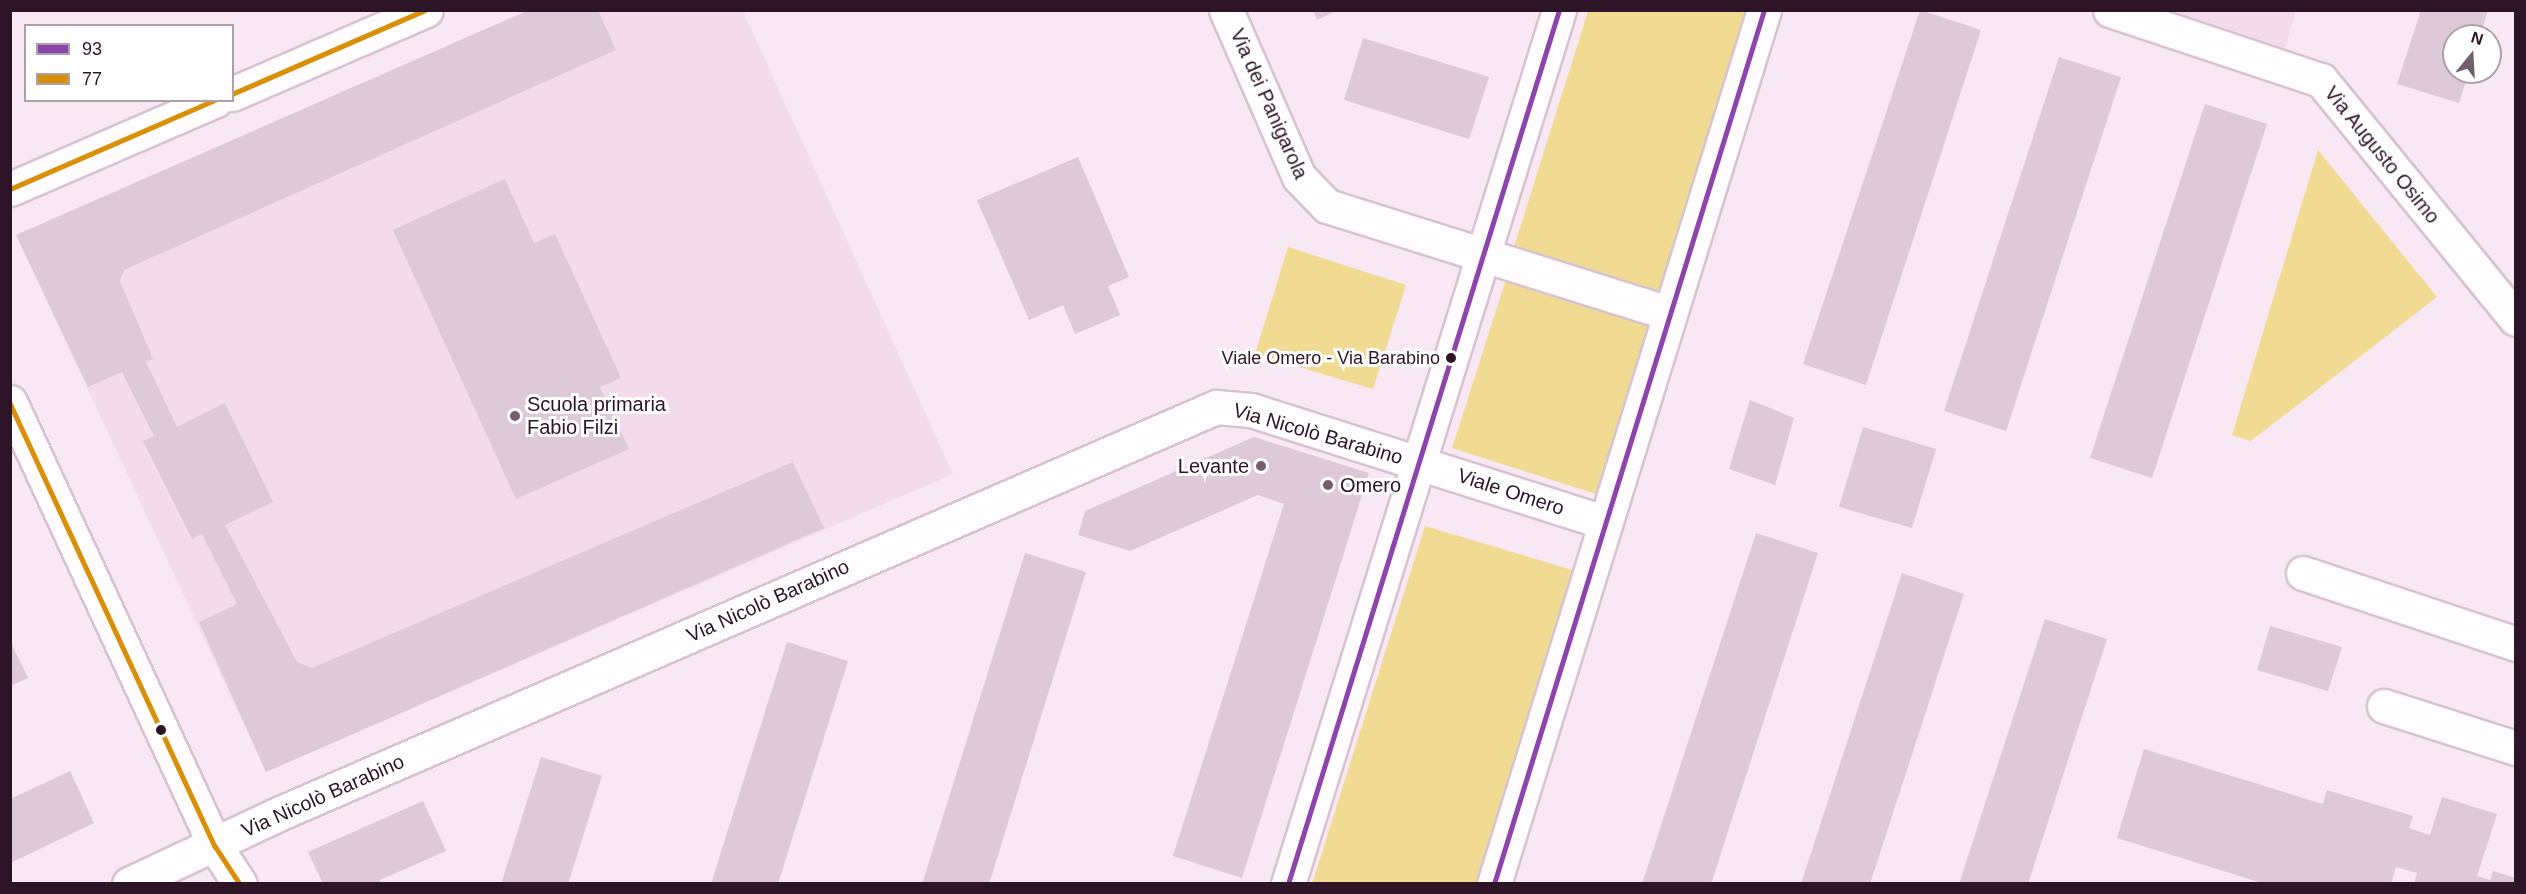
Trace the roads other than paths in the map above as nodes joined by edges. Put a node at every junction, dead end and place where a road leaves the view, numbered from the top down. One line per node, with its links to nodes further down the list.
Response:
1 (426, 10): 6 (street)
2 (1226, 10): 9 (street, Via dei Panigarola)
3 (1559, 10): 9 (street)
4 (1764, 10): 10 (street)
5 (2110, 10): 11 (street, Via Augusto Osimo)
6 (234, 92)
7 (211, 102): 8 (street)
8 (10, 189)
9 (1482, 256): 10 (street); 13 (street)
10 (1669, 313): 14 (street)
11 (2516, 319)
12 (10, 402): 19 (street)
13 (1418, 462): 14 (street, Viale Omero); 19 (street, Via Nicolò Barabino); 22 (street)
14 (1605, 522): 23 (street)
15 (2304, 573): 16 (street)
16 (2516, 644)
17 (2384, 706): 18 (street)
18 (2516, 748)
19 (215, 846): 20 (street, Via Nicolò Barabino); 21 (street)
20 (129, 884)
21 (240, 884)
22 (1288, 884)
23 (1494, 884)

